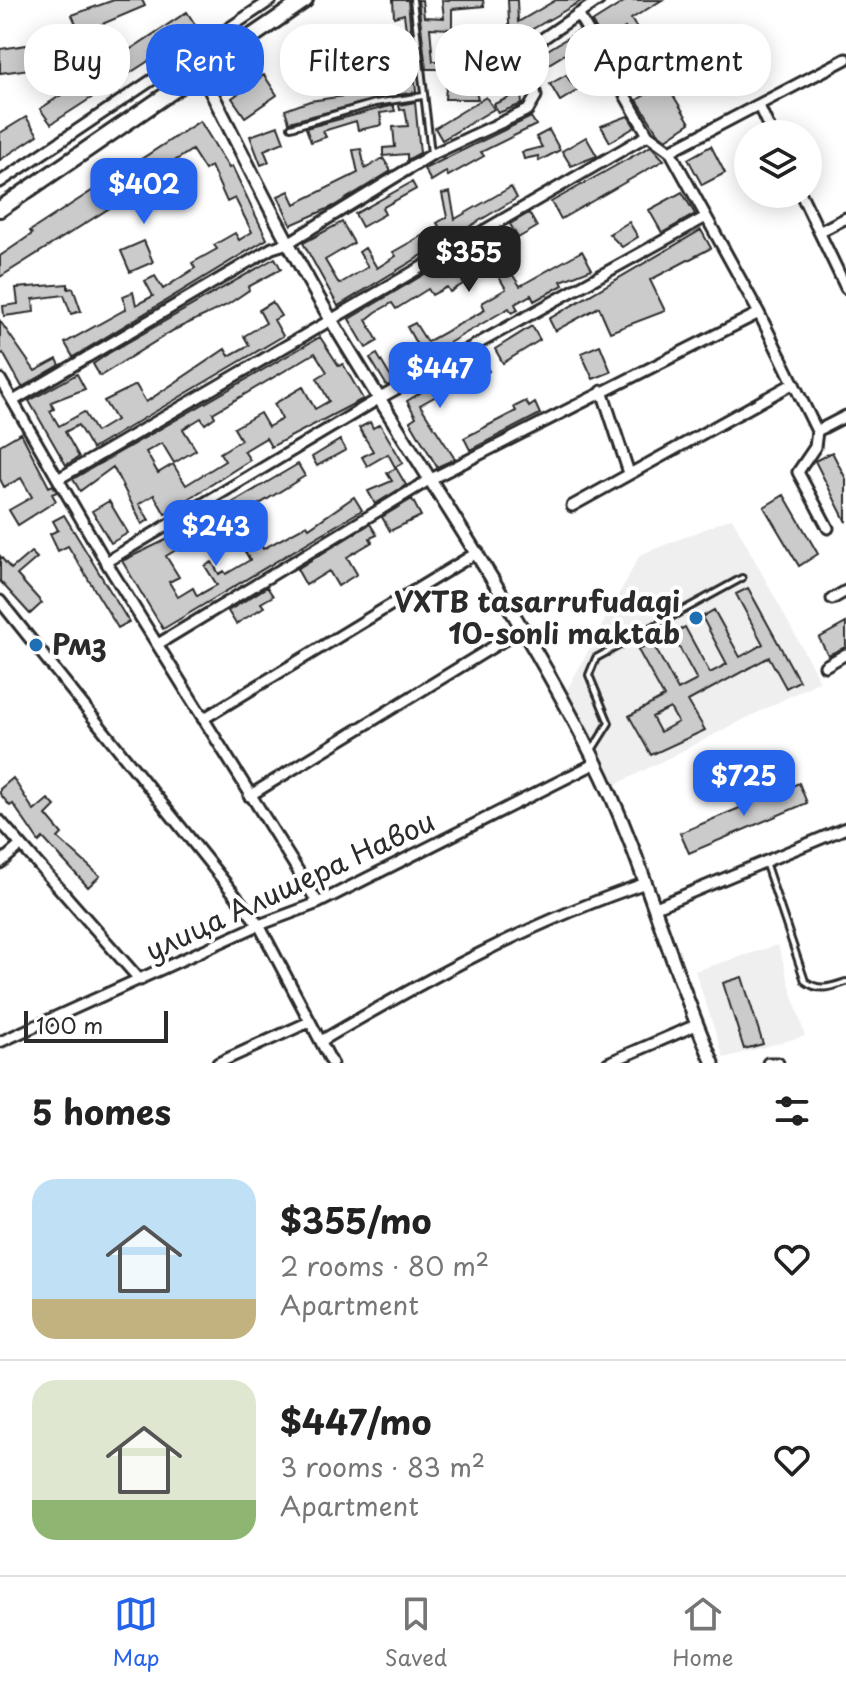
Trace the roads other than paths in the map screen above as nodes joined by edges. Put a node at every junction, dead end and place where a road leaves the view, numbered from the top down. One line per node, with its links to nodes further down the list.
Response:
1 (271, 0): 17 (street)
2 (305, 0): 6 (main road)
3 (413, 0): 10 (lane)
4 (599, 0): 5 (street)
5 (581, 8): 14 (street); 16 (street)
6 (264, 28)
7 (846, 59): 11 (street)
8 (166, 96): 19 (main road)
9 (213, 96): 23 (street)
10 (423, 96): 13 (lane); 16 (lane)
11 (759, 106): 12 (street); 15 (street)
12 (766, 120)
13 (291, 127)
14 (648, 135): 15 (street); 26 (street)
15 (670, 151): 20 (street)
16 (431, 155): 23 (street)
17 (0, 182)
18 (808, 208): 22 (street)
19 (0, 209)
20 (704, 218): 25 (street); 30 (street)
21 (846, 218): 22 (street)
22 (819, 232): 24 (street)
23 (288, 243): 26 (street); 31 (street)
24 (846, 288)
25 (759, 313): 28 (street); 29 (street)
26 (330, 318): 30 (street); 35 (street)
27 (0, 379): 31 (street)
28 (794, 383): 33 (street); 34 (street)
29 (602, 391): 34 (street); 36 (street)
30 (380, 398): 36 (street); 40 (street)
31 (13, 401): 35 (street)
32 (846, 416): 33 (street)
33 (817, 431): 38 (street)
34 (629, 473): 37 (street)
35 (58, 479): 40 (street)
36 (429, 480): 39 (street); 46 (street)
37 (572, 506)
38 (828, 528)
39 (478, 552): 45 (street); 49 (street)
40 (106, 562): 46 (street)
41 (742, 578): 50 (lane)
42 (846, 591): 43 (street)
43 (832, 599)
44 (0, 601): 60 (street)
45 (524, 628): 50 (street); 51 (street)
46 (158, 644): 49 (street)
47 (846, 654): 48 (street)
48 (825, 666)
49 (203, 719): 51 (street)
50 (593, 758): 57 (street); 58 (street, улица Алишера Навои)
51 (249, 796): 58 (street)
52 (0, 821): 54 (street)
53 (846, 828): 55 (street)
54 (21, 845): 56 (street); 61 (street)
55 (765, 859): 59 (street); 62 (lane)
56 (0, 863)
57 (646, 883): 59 (street); 65 (street)
58 (318, 903): 60 (street, улица Алишера Навои)
59 (656, 907): 64 (street)
60 (259, 925): 61 (street, улица Алишера Навои); 63 (street)
61 (140, 980): 66 (street, улица Алишера Навои)
62 (846, 982)
63 (309, 1022): 65 (street); 67 (street)
64 (696, 1025): 69 (street); 70 (street)
65 (321, 1041): 68 (street)
66 (0, 1042)
67 (218, 1063)
68 (332, 1063)
69 (608, 1063)
70 (713, 1063)
71 (768, 1063): 72 (street)
72 (778, 1063)

